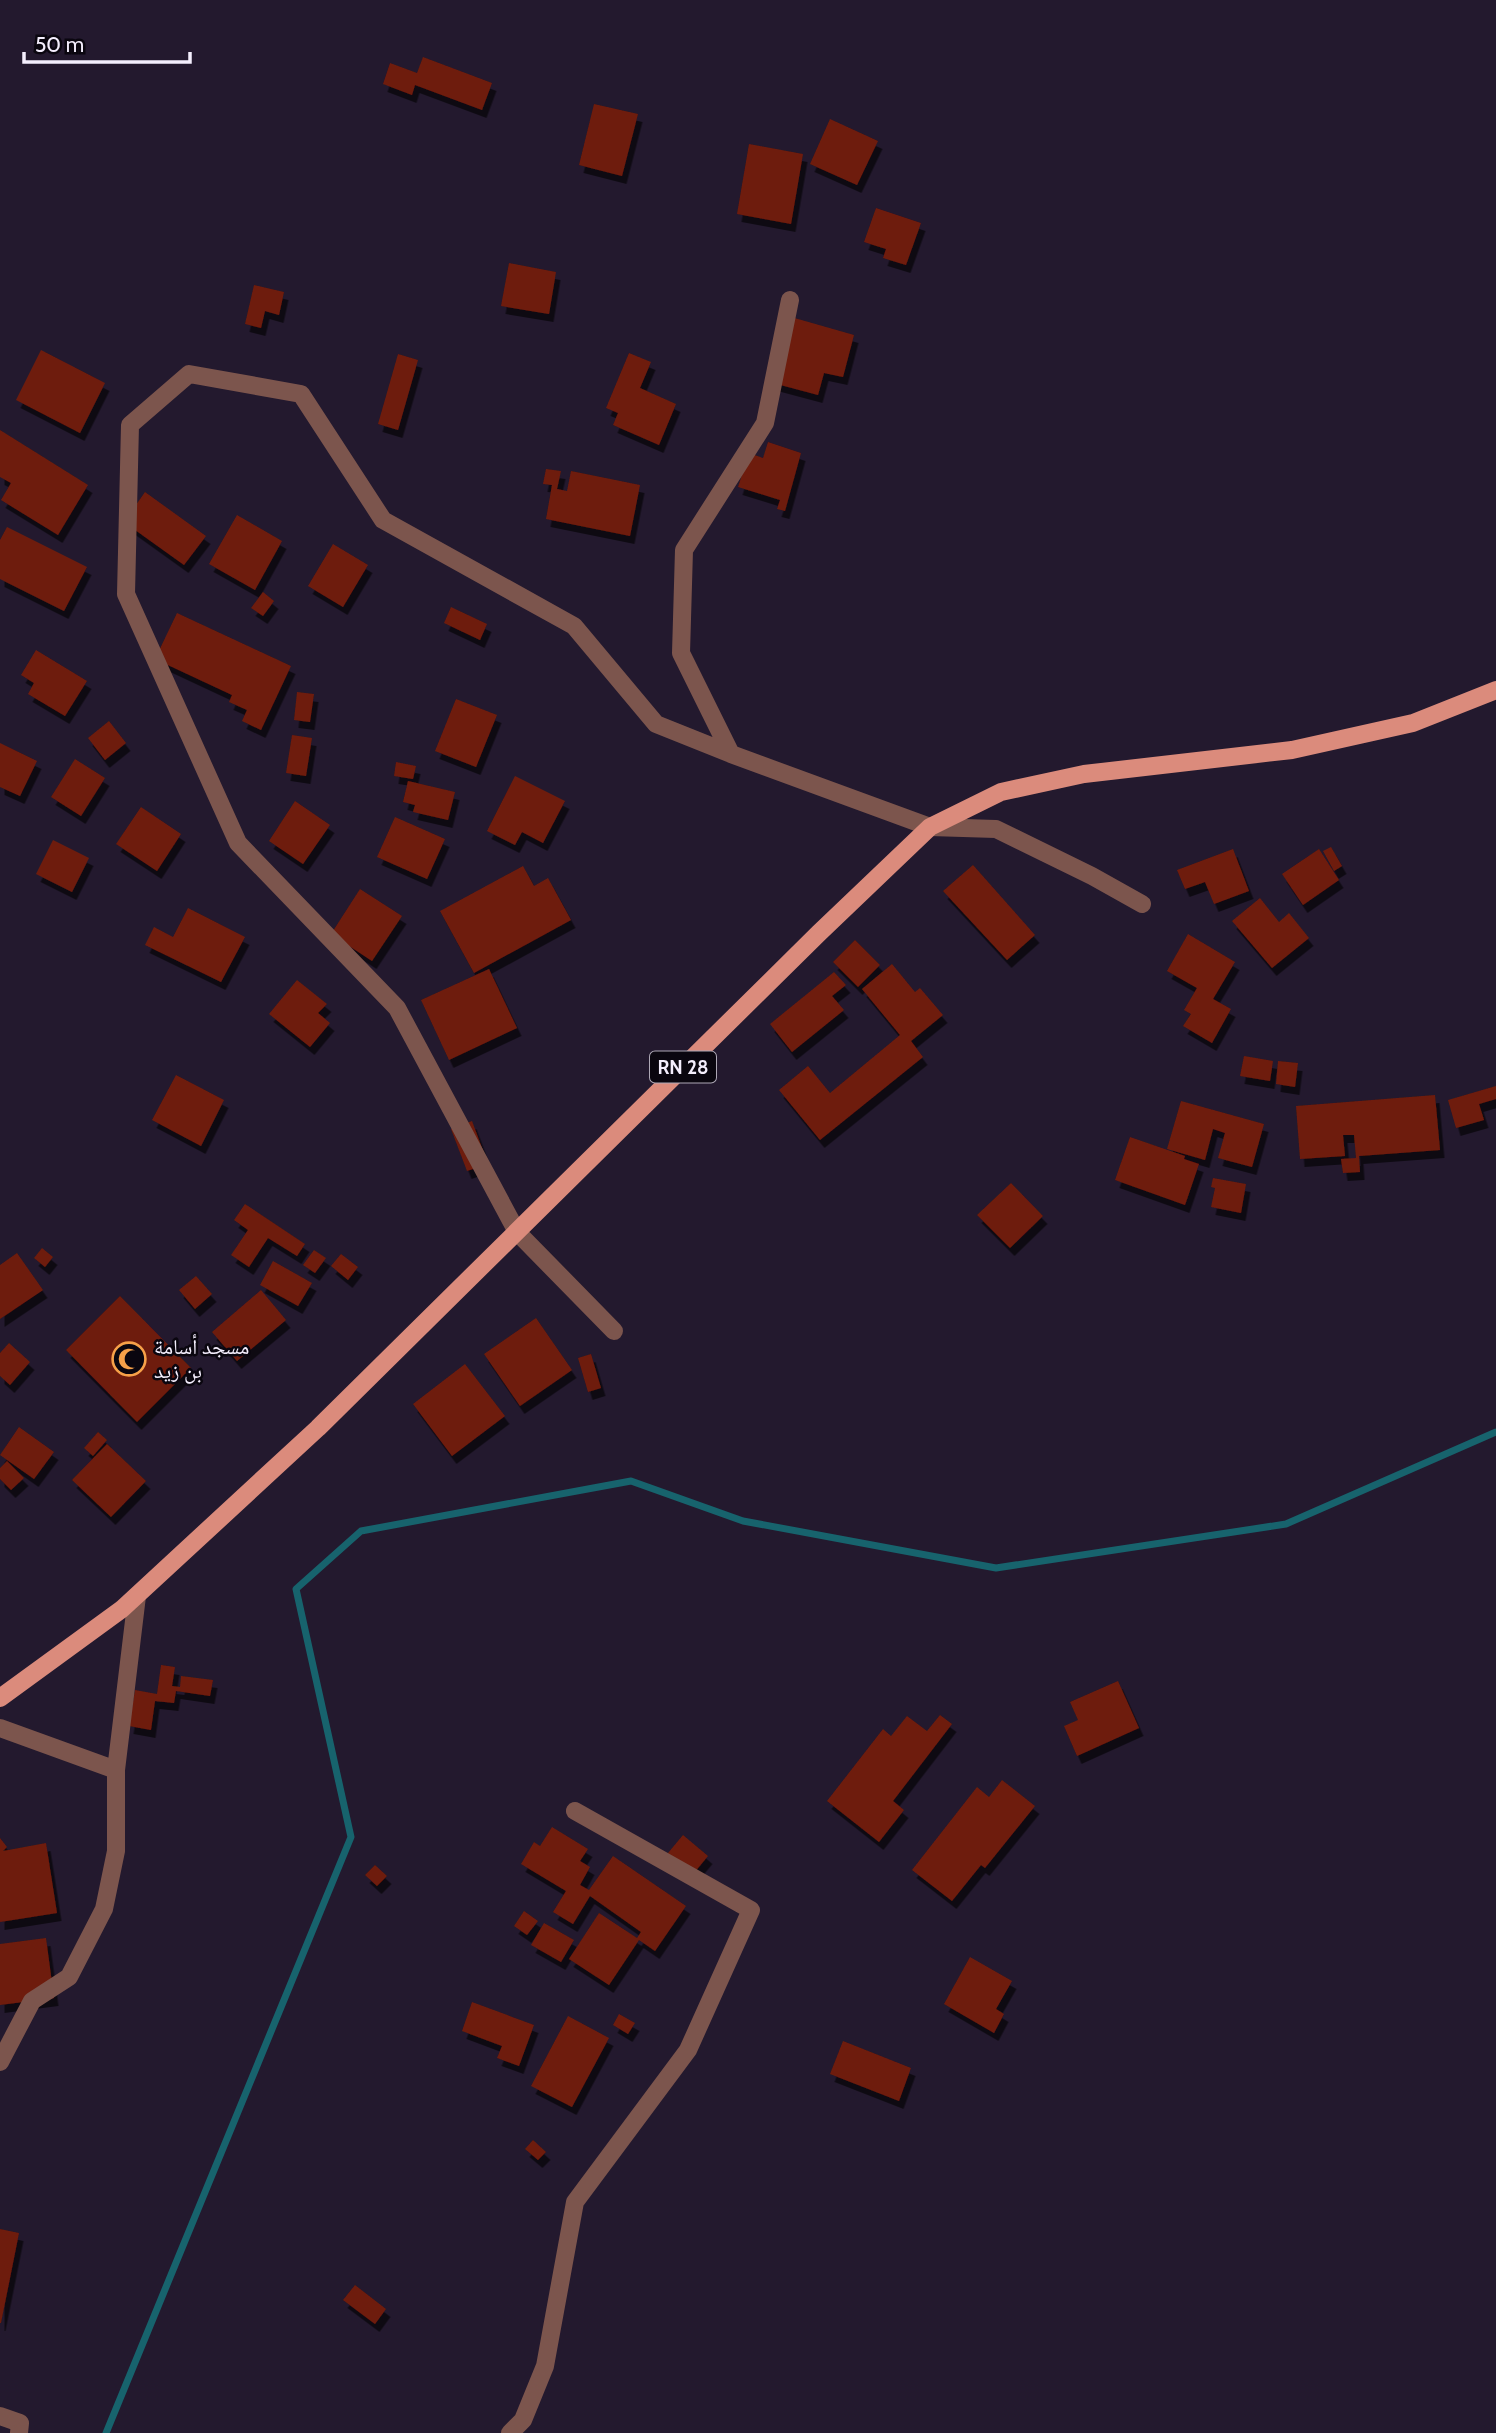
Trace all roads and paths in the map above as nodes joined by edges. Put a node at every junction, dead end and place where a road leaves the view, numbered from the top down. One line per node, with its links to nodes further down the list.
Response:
1 (790, 300): 3 (street)
2 (1496, 690): 4 (main road, RN 28)
3 (730, 754): 4 (street); 6 (street)
4 (930, 827): 5 (street); 6 (main road, RN 28)
5 (1142, 904)
6 (517, 1232): 7 (street); 8 (main road, RN 28)
7 (614, 1331)
8 (137, 1596): 9 (main road, RN 28); 11 (street)
9 (0, 1698)
10 (0, 1728): 11 (street)
11 (116, 1770): 13 (street)
12 (575, 1811): 16 (street)
13 (0, 2062)
14 (0, 2416): 15 (street)
15 (19, 2433)
16 (510, 2433)

